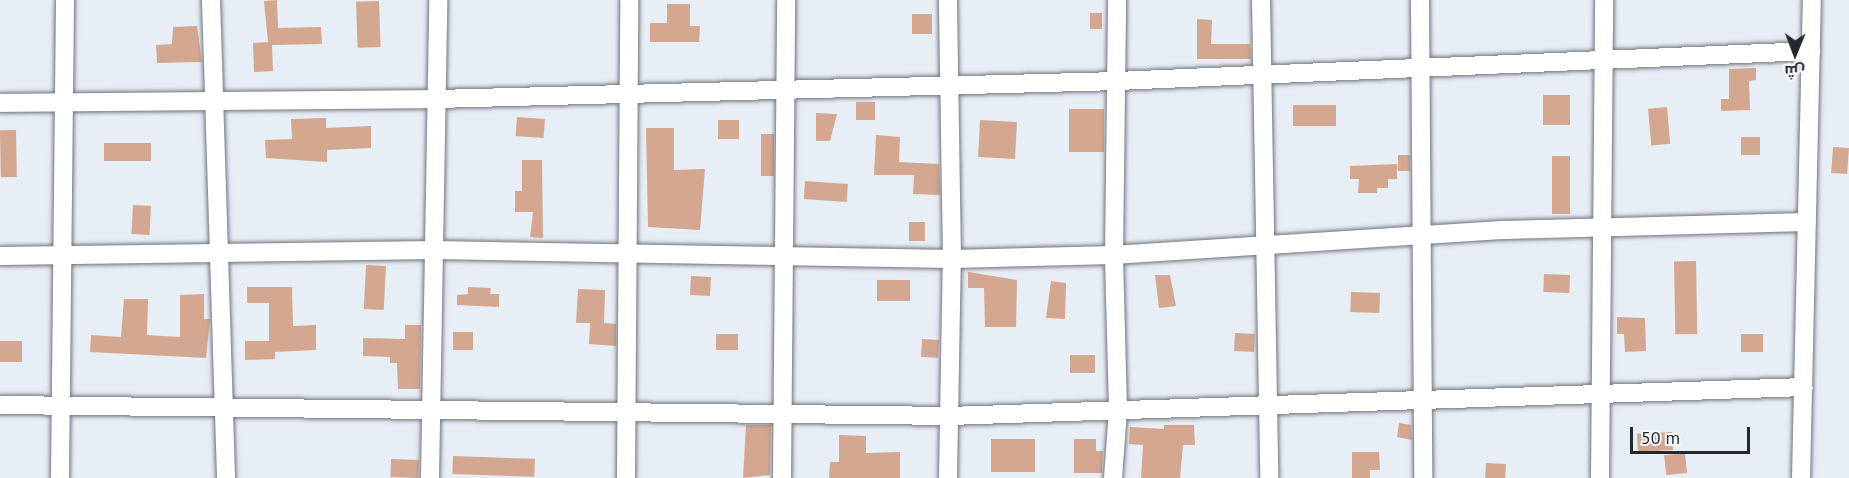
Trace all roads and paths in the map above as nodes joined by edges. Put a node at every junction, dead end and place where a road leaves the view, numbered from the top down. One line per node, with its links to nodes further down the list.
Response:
1 (65, 0): 21 (street)
2 (212, 0): 22 (street)
3 (438, 0): 20 (street)
4 (629, 0): 19 (street)
5 (786, 0): 18 (street)
6 (948, 0): 17 (street)
7 (1117, 0): 16 (street)
8 (1261, 0): 15 (street)
9 (1420, 0): 14 (street)
10 (1604, 0): 13 (street)
11 (1812, 0): 12 (street)
12 (1811, 51): 13 (street); 24 (street)
13 (1603, 64): 14 (street); 25 (street)
14 (1420, 69): 15 (street); 26 (street)
15 (1263, 74): 16 (street); 27 (street)
16 (1117, 81): 17 (street); 31 (street)
17 (950, 85): 18 (street); 34 (street)
18 (786, 88): 19 (street); 35 (street)
19 (628, 94): 20 (street); 33 (street)
20 (436, 99): 22 (street); 28 (street)
21 (64, 102): 22 (street); 23 (street); 29 (street)
22 (216, 102): 30 (street)
23 (0, 104)
24 (1807, 222): 25 (street); 36 (street)
25 (1601, 226): 26 (street); 37 (street)
26 (1421, 235): 27 (street); 38 (street)
27 (1267, 245): 31 (street); 42 (street)
28 (435, 250): 30 (street); 33 (street); 43 (street)
29 (63, 253): 30 (street); 32 (street); 40 (street)
30 (220, 253): 41 (street)
31 (1114, 255): 34 (street); 44 (street)
32 (0, 256)
33 (629, 257): 35 (street); 45 (street)
34 (952, 259): 35 (street); 47 (street)
35 (784, 260): 46 (street)
36 (1804, 387): 37 (street); 58 (street)
37 (1600, 395): 38 (street); 57 (street)
38 (1422, 401): 42 (street); 56 (street)
39 (0, 405): 40 (street)
40 (60, 405): 41 (street); 48 (street)
41 (224, 406): 43 (street); 49 (street)
42 (1268, 406): 44 (street); 55 (street)
43 (431, 410): 45 (street); 50 (street)
44 (1118, 410): 47 (street); 54 (street)
45 (628, 411): 46 (street); 51 (street)
46 (784, 414): 47 (street); 52 (street)
47 (949, 416): 53 (street)
48 (60, 478)
49 (226, 478)
50 (430, 478)
51 (626, 478)
52 (782, 478)
53 (948, 478)
54 (1113, 478)
55 (1269, 478)
56 (1423, 478)
57 (1600, 478)
58 (1801, 478)

